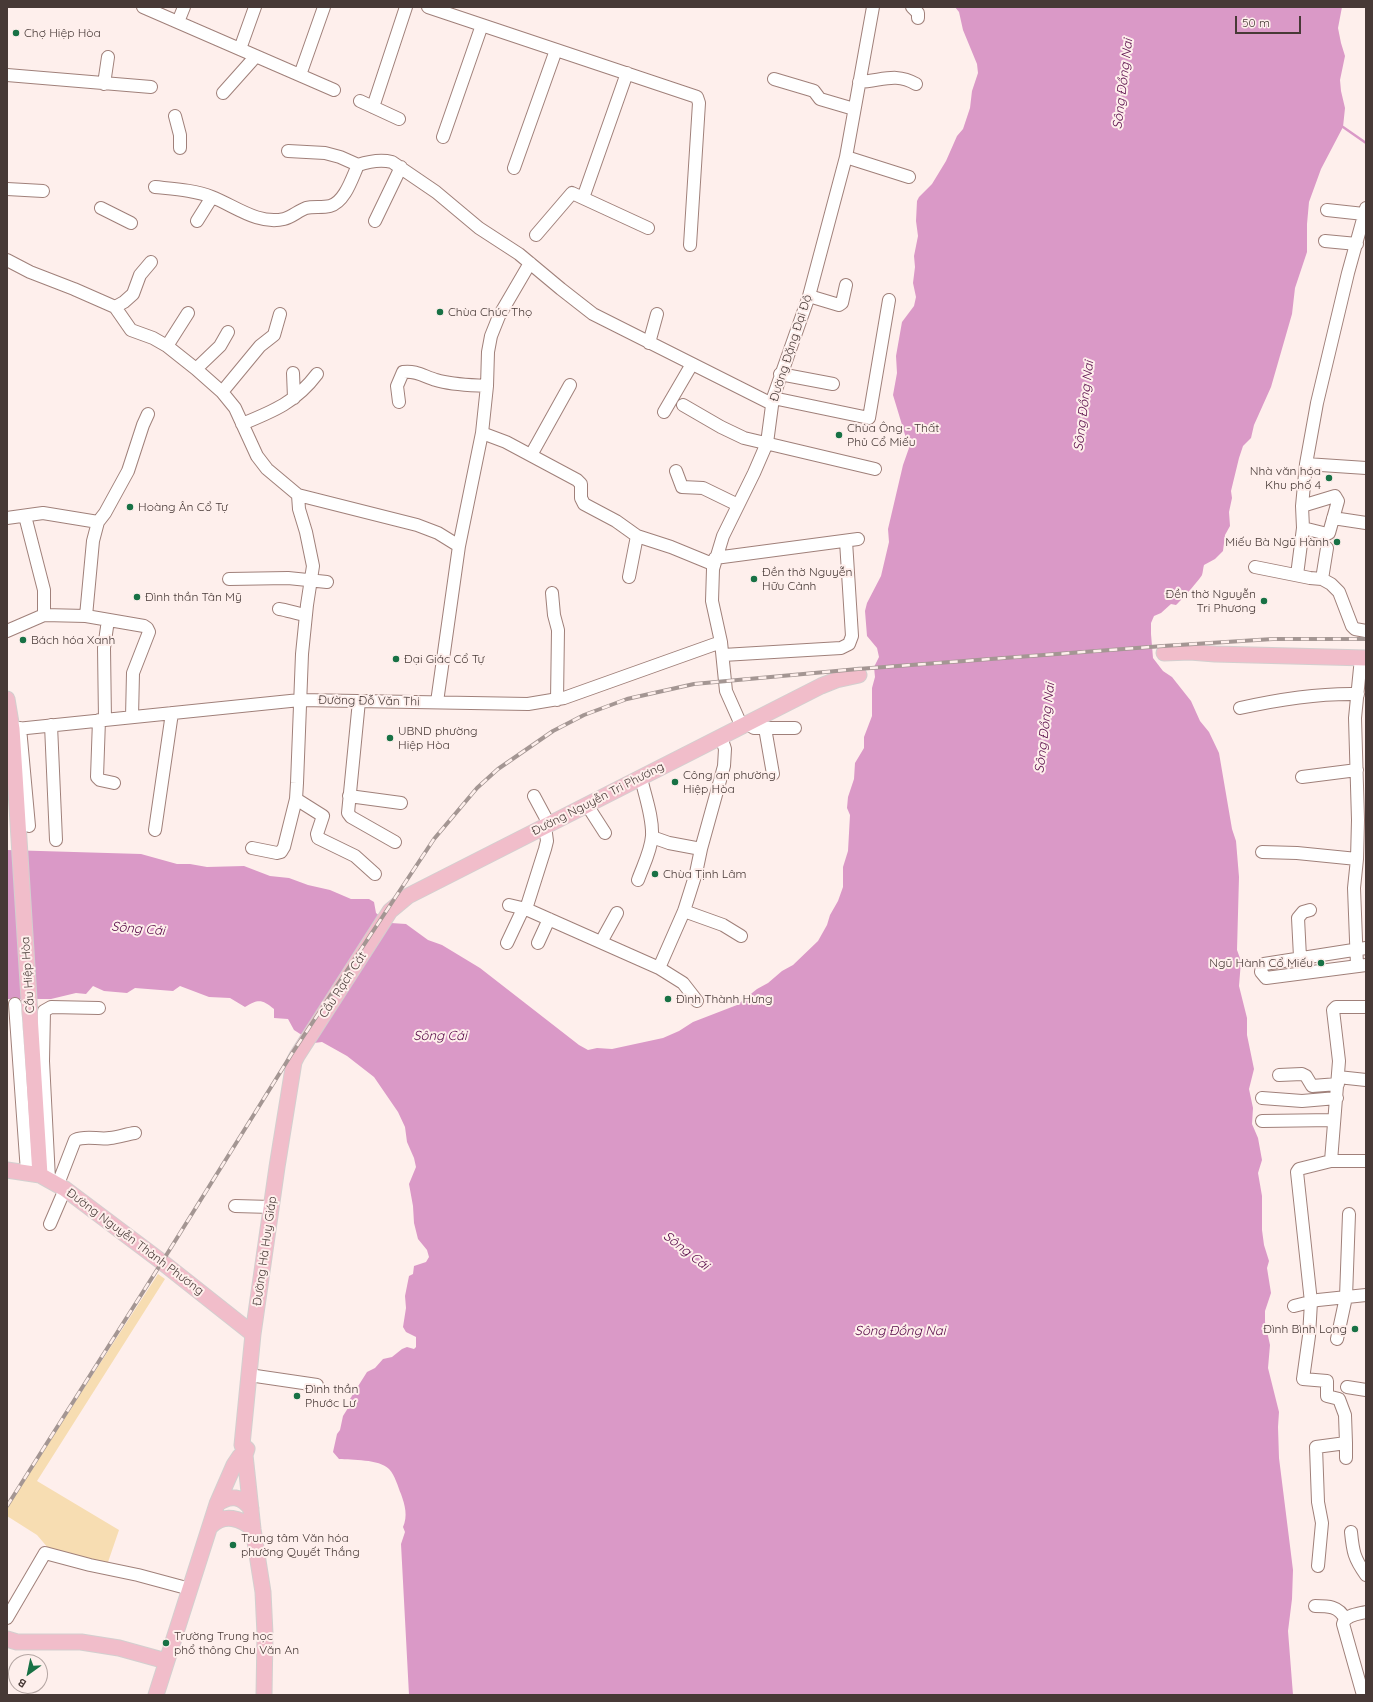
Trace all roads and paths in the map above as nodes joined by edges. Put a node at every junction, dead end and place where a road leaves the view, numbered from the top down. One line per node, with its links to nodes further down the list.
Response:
1 (144, 7): 10 (street)
2 (184, 7): 10 (street)
3 (255, 7): 12 (street)
4 (324, 7): 18 (street)
5 (406, 7): 27 (street)
6 (428, 7): 11 (street)
7 (873, 7): 20 (street, Đường Đặng Đại Độ)
8 (912, 7): 9 (street)
9 (918, 18)
10 (178, 22): 12 (street)
11 (482, 25): 13 (street); 31 (street)
12 (240, 49): 15 (street)
13 (556, 50): 16 (street); 37 (street)
14 (108, 56): 21 (street)
15 (256, 56): 18 (street); 25 (street)
16 (627, 73): 43 (street); 54 (street)
17 (7, 75): 21 (street)
18 (300, 75): 24 (street)
19 (774, 79): 28 (street)
20 (859, 82): 22 (street); 28 (street, Đường Đặng Đại Độ)
21 (104, 84): 23 (street)
22 (916, 84)
23 (151, 87)
24 (334, 90)
25 (223, 93)
26 (360, 101): 27 (street)
27 (373, 107): 30 (street)
28 (854, 110): 34 (street, Đường Đặng Đại Độ)
29 (175, 116): 32 (street)
30 (398, 119)
31 (443, 137)
32 (180, 148)
33 (288, 151): 35 (street)
34 (846, 157): 38 (street); 59 (street, Đường Đặng Đại Độ)
35 (358, 165): 36 (street); 42 (street)
36 (401, 167): 48 (street); 57 (street)
37 (514, 168)
38 (908, 177)
39 (156, 187): 42 (street)
40 (7, 189): 41 (street)
41 (43, 192)
42 (212, 197): 47 (street)
43 (583, 198): 50 (street); 51 (street)
44 (101, 208): 49 (street)
45 (1327, 210): 46 (street)
46 (1365, 211): 53 (street)
47 (197, 221)
48 (376, 221)
49 (131, 223)
50 (648, 228)
51 (536, 235)
52 (1325, 241): 53 (street)
53 (1357, 244): 87 (street)
54 (690, 245)
55 (7, 260): 61 (street)
56 (151, 262): 61 (street)
57 (530, 263): 66 (street); 75 (street)
58 (846, 286): 59 (street)
59 (809, 296): 72 (street, Đường Đặng Đại Độ)
60 (889, 300): 78 (street)
61 (115, 307): 67 (street)
62 (188, 312): 67 (street)
63 (280, 314): 76 (street)
64 (657, 314): 66 (street)
65 (228, 332): 69 (street)
66 (648, 343): 68 (street)
67 (168, 346): 69 (street)
68 (692, 364): 78 (street); 81 (street)
69 (196, 369): 76 (street)
70 (293, 373): 77 (street)
71 (317, 374): 77 (street)
72 (780, 374): 73 (street); 78 (street, Đường Đặng Đại Độ)
73 (833, 384)
74 (570, 385): 86 (street)
75 (487, 386): 79 (street); 84 (street)
76 (222, 392): 83 (street)
77 (294, 398): 83 (street)
78 (772, 401): 85 (street, Đường Đặng Đại Độ)
79 (399, 402)
80 (683, 405): 85 (street)
81 (664, 412)
82 (148, 414): 97 (street)
83 (242, 424): 91 (street)
84 (482, 433): 86 (street); 103 (street)
85 (767, 443): 89 (street); 92 (street, Đường Đặng Đại Độ)
86 (531, 455): 100 (street)
87 (1306, 464): 88 (street); 93 (street)
88 (1366, 468)
89 (875, 469)
90 (676, 471): 92 (street)
91 (298, 495): 103 (street); 111 (street)
92 (738, 505): 105 (street, Đường Đặng Đại Độ)
93 (1302, 506): 96 (street); 99 (street)
94 (25, 516): 95 (street); 97 (street); 115 (street)
95 (7, 518)
96 (1333, 518): 98 (street); 99 (street)
97 (98, 522): 117 (street)
98 (1366, 523)
99 (1303, 528): 107 (street)
100 (637, 536): 105 (street); 108 (street)
101 (858, 539): 102 (street)
102 (846, 541): 105 (street); 122 (street)
103 (459, 546): 131 (street)
104 (1327, 548): 110 (street)
105 (712, 560): 121 (street, Đường Đặng Đại Độ)
106 (1255, 567): 107 (street)
107 (1297, 575): 110 (street)
108 (629, 577)
109 (229, 579): 111 (street)
110 (1322, 579): 120 (street)
111 (312, 580): 112 (street); 116 (street)
112 (327, 582)
113 (552, 593): 129 (street)
114 (279, 609): 116 (street)
115 (44, 615): 117 (street); 119 (street)
116 (306, 615): 128 (street)
117 (86, 616): 118 (street)
118 (108, 620): 134 (street); 135 (street)
119 (7, 630)
120 (1366, 631)
121 (721, 642): 122 (street, Đường Đặng Đại Độ); 129 (street, Đường Đỗ Văn Thi)
122 (722, 655): 137 (street, Đường Đặng Đại Độ)
123 (1164, 656): 124 (main road)
124 (1363, 658): 126 (street)
125 (859, 677): 137 (main road, Đường Nguyễn Tri Phương)
126 (1358, 694): 132 (street); 142 (street)
127 (7, 699): 140 (main road, Cầu Hiệp Hòa)
128 (300, 700): 130 (street, Đường Đỗ Văn Thi); 133 (street, Đường Đỗ Văn Thi); 150 (street)
129 (557, 700): 131 (street, Đường Đỗ Văn Thi)
130 (359, 701): 131 (street, Đường Đỗ Văn Thi); 148 (street)
131 (437, 702)
132 (1240, 708)
133 (172, 713): 134 (street, Đường Đỗ Văn Thi); 156 (street)
134 (132, 717): 135 (street, Đường Đỗ Văn Thi)
135 (102, 720): 136 (street, Đường Đỗ Văn Thi); 147 (street)
136 (51, 725): 140 (street, Đường Đỗ Văn Thi); 159 (street)
137 (744, 725): 138 (street); 141 (main road, Đường Nguyễn Tri Phương)
138 (765, 728): 139 (street); 144 (street)
139 (795, 728)
140 (13, 729): 155 (street); 198 (main road, Cầu Hiệp Hòa)
141 (721, 737): 146 (main road, Đường Nguyễn Tri Phương); 162 (street)
142 (1360, 743): 143 (street)
143 (1357, 770): 145 (street); 151 (street)
144 (773, 774)
145 (1302, 777)
146 (641, 778): 153 (main road, Đường Nguyễn Tri Phương); 158 (street)
147 (114, 783)
148 (349, 796): 152 (street); 160 (street)
149 (534, 796): 154 (street)
150 (296, 799): 161 (street); 165 (street)
151 (1362, 802): 164 (street)
152 (401, 804)
153 (587, 805): 154 (main road, Đường Nguyễn Tri Phương); 157 (street)
154 (547, 825): 168 (street); 170 (main road, Đường Nguyễn Tri Phương)
155 (29, 826)
156 (155, 830)
157 (605, 833)
158 (652, 837): 162 (street); 166 (street)
159 (56, 840)
160 (395, 842)
161 (252, 848)
162 (701, 849): 171 (street)
163 (1262, 852): 164 (street)
164 (1360, 864): 178 (street)
165 (375, 874)
166 (638, 880)
167 (509, 905): 168 (street)
168 (524, 909): 173 (street); 176 (street)
169 (1310, 910): 179 (street)
170 (390, 911): 186 (main road, Cầu Rạch Cát)
171 (684, 911): 174 (street); 181 (street)
172 (616, 913): 175 (street)
173 (549, 919): 175 (street); 177 (street)
174 (742, 936)
175 (601, 942): 181 (street)
176 (507, 943)
177 (538, 943)
178 (1361, 948): 179 (street); 180 (street)
179 (1300, 958): 180 (street)
180 (1361, 966)
181 (659, 968): 182 (street)
182 (697, 1001)
183 (16, 1004): 198 (street)
184 (1366, 1007): 189 (street)
185 (99, 1008): 198 (street)
186 (296, 1058): 200 (main road, Đường Hà Huy Giáp)
187 (1279, 1075): 189 (street)
188 (1366, 1080): 189 (street)
189 (1338, 1081): 191 (street)
190 (1262, 1098): 191 (street)
191 (1337, 1098): 193 (street)
192 (1262, 1120): 193 (street)
193 (1334, 1120): 196 (street)
194 (135, 1133): 198 (street)
195 (1366, 1160): 196 (street)
196 (1331, 1161): 205 (street)
197 (7, 1170): 198 (main road)
198 (48, 1180): 202 (street); 207 (main road, Đường Nguyễn Thành Phương)
199 (235, 1206): 200 (street)
200 (271, 1207): 207 (main road, Đường Hà Huy Giáp)
201 (1349, 1214): 204 (street)
202 (50, 1224)
203 (1366, 1295): 204 (street)
204 (1346, 1297): 205 (street); 208 (street)
205 (1311, 1302): 206 (street); 213 (street)
206 (1294, 1306)
207 (253, 1334): 209 (main road, Đường Hà Huy Giáp)
208 (1337, 1339)
209 (249, 1375): 210 (street); 214 (main road, Đường Hà Huy Giáp)
210 (317, 1385)
211 (1347, 1386): 212 (street)
212 (1366, 1390)
213 (1346, 1443): 215 (street); 221 (street)
214 (242, 1452): 216 (main road, Đường Hà Huy Giáp); 217 (main road)
215 (1346, 1458)
216 (217, 1504): 217 (main road); 218 (main road, Đường Hà Huy Giáp)
217 (251, 1509): 219 (main road)
218 (211, 1526): 219 (main road); 223 (main road, Đường Hà Huy Giáp)
219 (253, 1529): 231 (main road)
220 (1351, 1532): 222 (street)
221 (1318, 1566)
222 (1366, 1575)
223 (190, 1589): 226 (street); 229 (main road, Đường Hà Huy Giáp)
224 (1315, 1606): 227 (street)
225 (1366, 1612): 227 (street)
226 (7, 1618)
227 (1346, 1619): 232 (street)
228 (7, 1639): 229 (main road)
229 (166, 1661): 230 (main road, Đường Hà Huy Giáp)
230 (156, 1695)
231 (264, 1695)
232 (1363, 1695)

